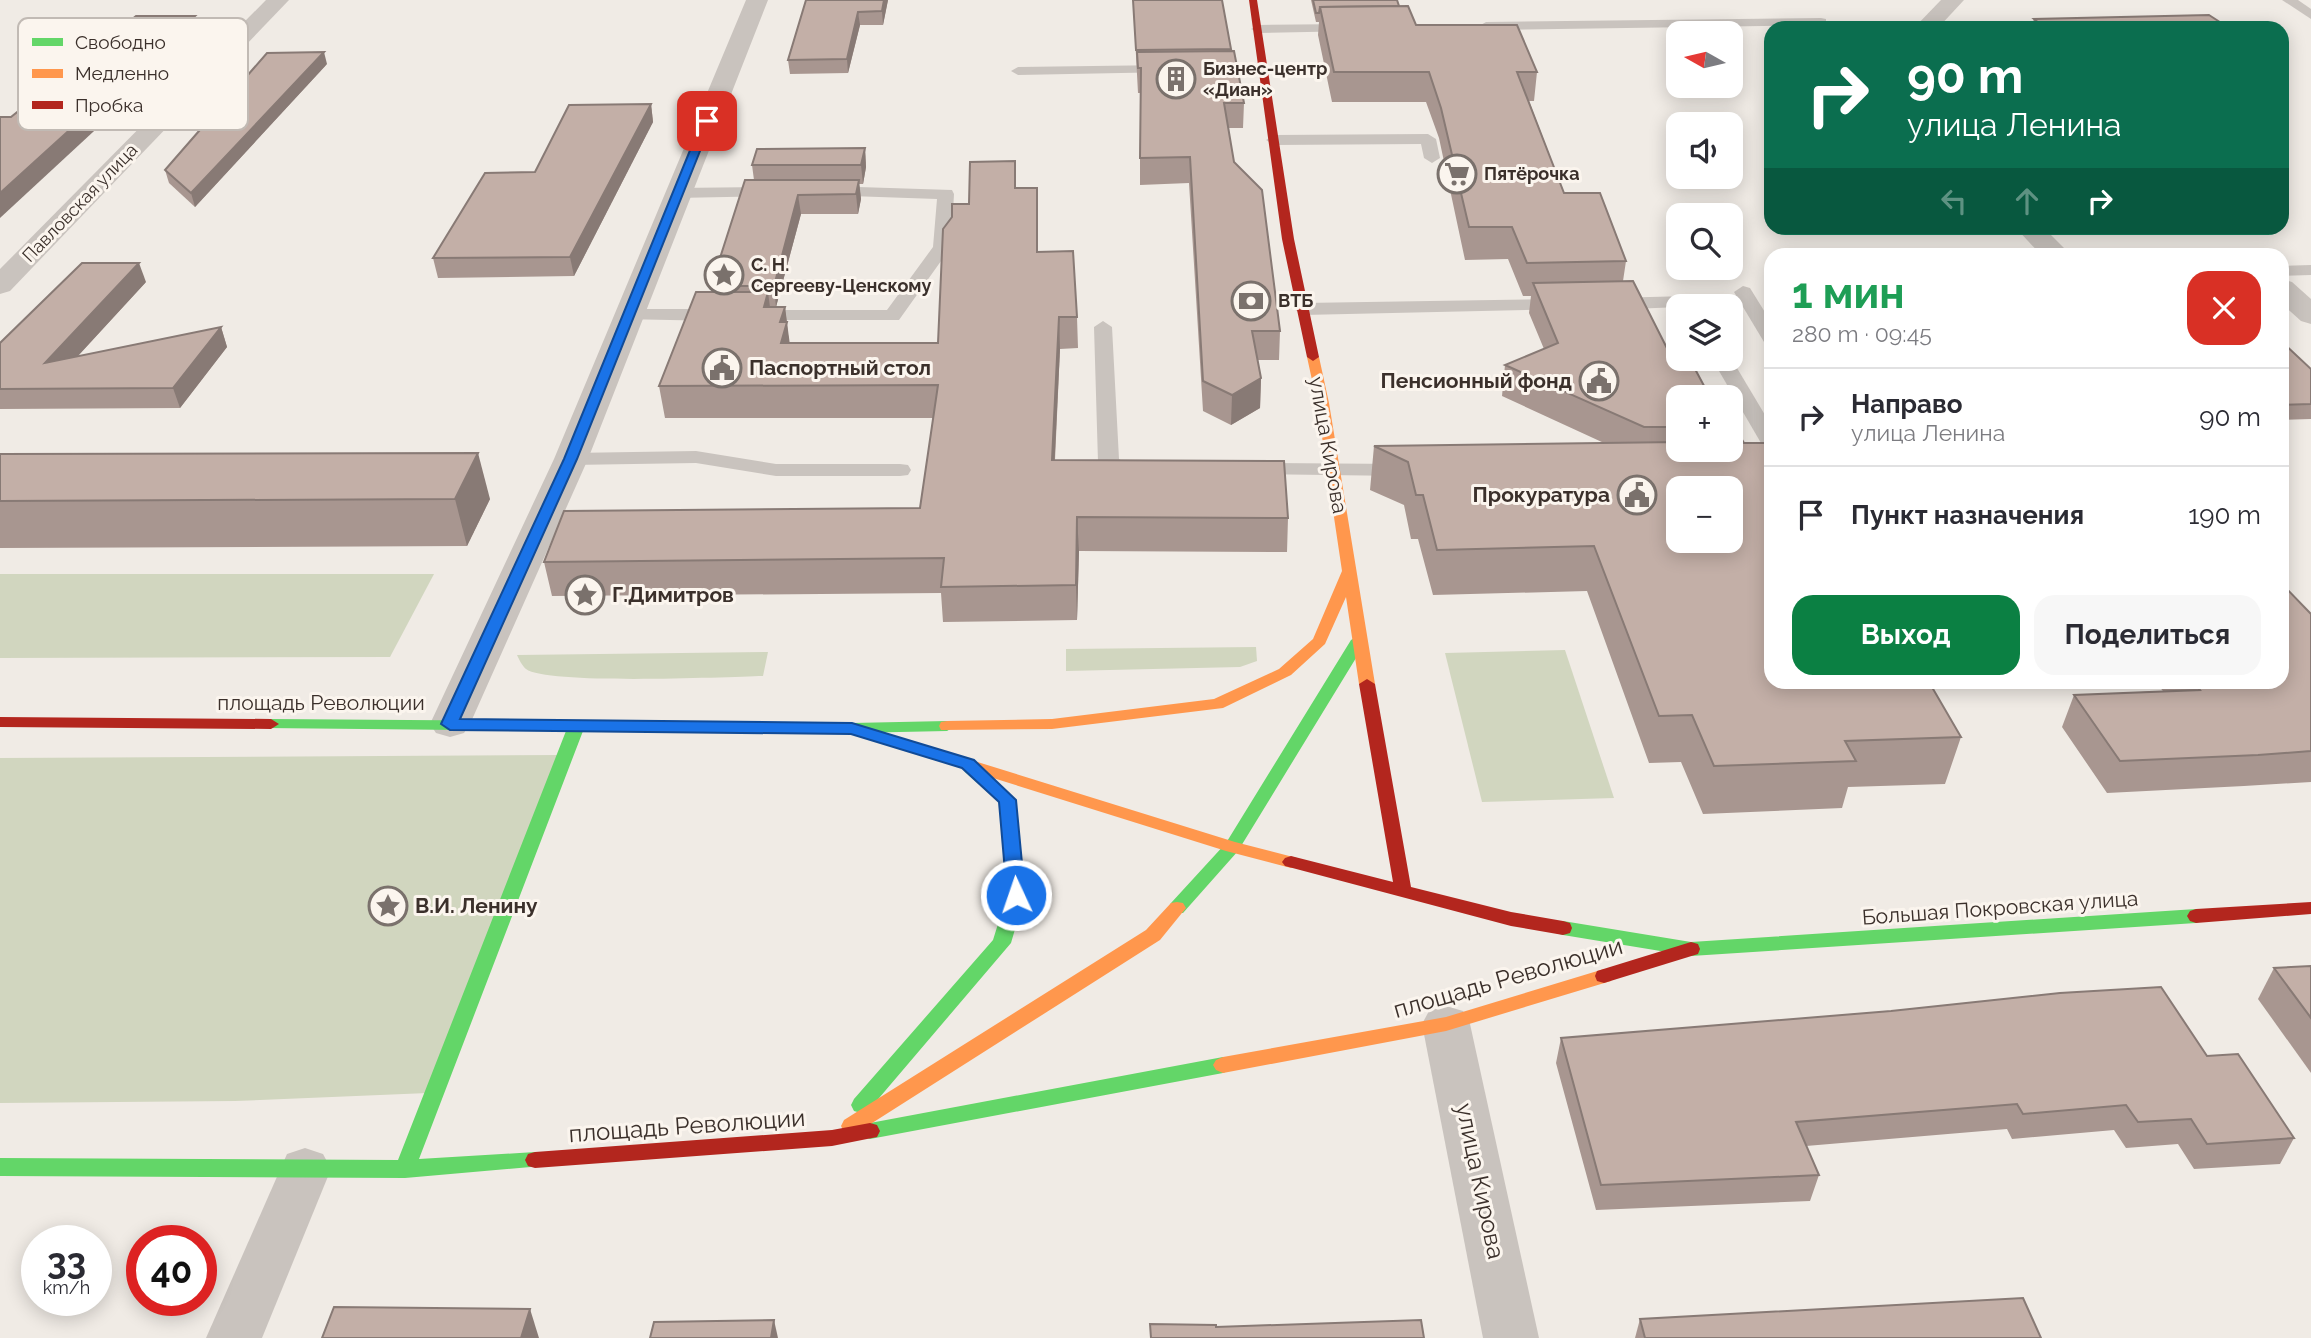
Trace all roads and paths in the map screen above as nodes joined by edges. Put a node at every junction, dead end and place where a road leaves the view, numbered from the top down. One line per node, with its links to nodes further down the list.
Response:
1 (278, 0): 12 (street, Павловская улица)
2 (757, 0): 20 (street)
3 (1253, 0): 11 (street, улица Кирова)
4 (1953, 0): 7 (street)
5 (2288, 0): 6 (lane)
6 (2311, 15)
7 (1932, 21)
8 (1764, 23): 9 (lane)
9 (1476, 26)
10 (1371, 28): 11 (lane)
11 (1258, 29): 13 (street, улица Кирова)
12 (248, 31)
13 (1263, 69): 14 (lane); 16 (street, улица Кирова)
14 (1018, 71)
15 (151, 130): 25 (street, Павловская улица)
16 (1274, 140): 17 (lane); 29 (street, улица Кирова)
17 (1432, 158)
18 (813, 191): 31 (lane)
19 (786, 192): 20 (lane)
20 (677, 193): 31 (street)
21 (2036, 235): 22 (street)
22 (2050, 248)
23 (2311, 270): 24 (lane)
24 (2289, 271)
25 (0, 285)
26 (1743, 292): 32 (lane)
27 (2289, 295): 30 (street)
28 (1666, 302): 29 (lane)
29 (1303, 309): 39 (street, улица Кирова)
30 (2311, 315)
31 (628, 316): 36 (street)
32 (1764, 326)
33 (1103, 327): 37 (lane)
34 (1729, 371): 35 (lane)
35 (1764, 431)
36 (570, 459): 40 (lane); 45 (street)
37 (1161, 469)
38 (1231, 469): 39 (lane)
39 (1334, 469): 41 (lane); 42 (street, улица Кирова)
40 (900, 470)
41 (1424, 470)
42 (1350, 570): 43 (street, улица Кирова); 47 (street, площадь Революции)
43 (1359, 640): 49 (street, площадь Революции); 50 (street, улица Кирова)
44 (0, 723): 45 (street, площадь Революции)
45 (450, 724): 46 (street, площадь Революции)
46 (577, 725): 47 (street, площадь Революции); 57 (street)
47 (852, 728): 48 (street, площадь Революции)
48 (968, 764): 49 (street, площадь Революции); 54 (street, площадь Революции)
49 (1232, 847): 50 (street, площадь Революции); 54 (street, площадь Революции)
50 (1404, 890): 52 (street, площадь Революции)
51 (2311, 908): 52 (street, Большая Покровская улица)
52 (1691, 949): 53 (street, площадь Революции)
53 (1446, 1024): 54 (street, площадь Революции); 59 (street, улица Кирова)
54 (832, 1138): 57 (street, площадь Революции)
55 (0, 1167): 56 (street, площадь Революции)
56 (305, 1168): 57 (street, площадь Революции); 58 (street)
57 (405, 1169)
58 (234, 1338)
59 (1511, 1338)

